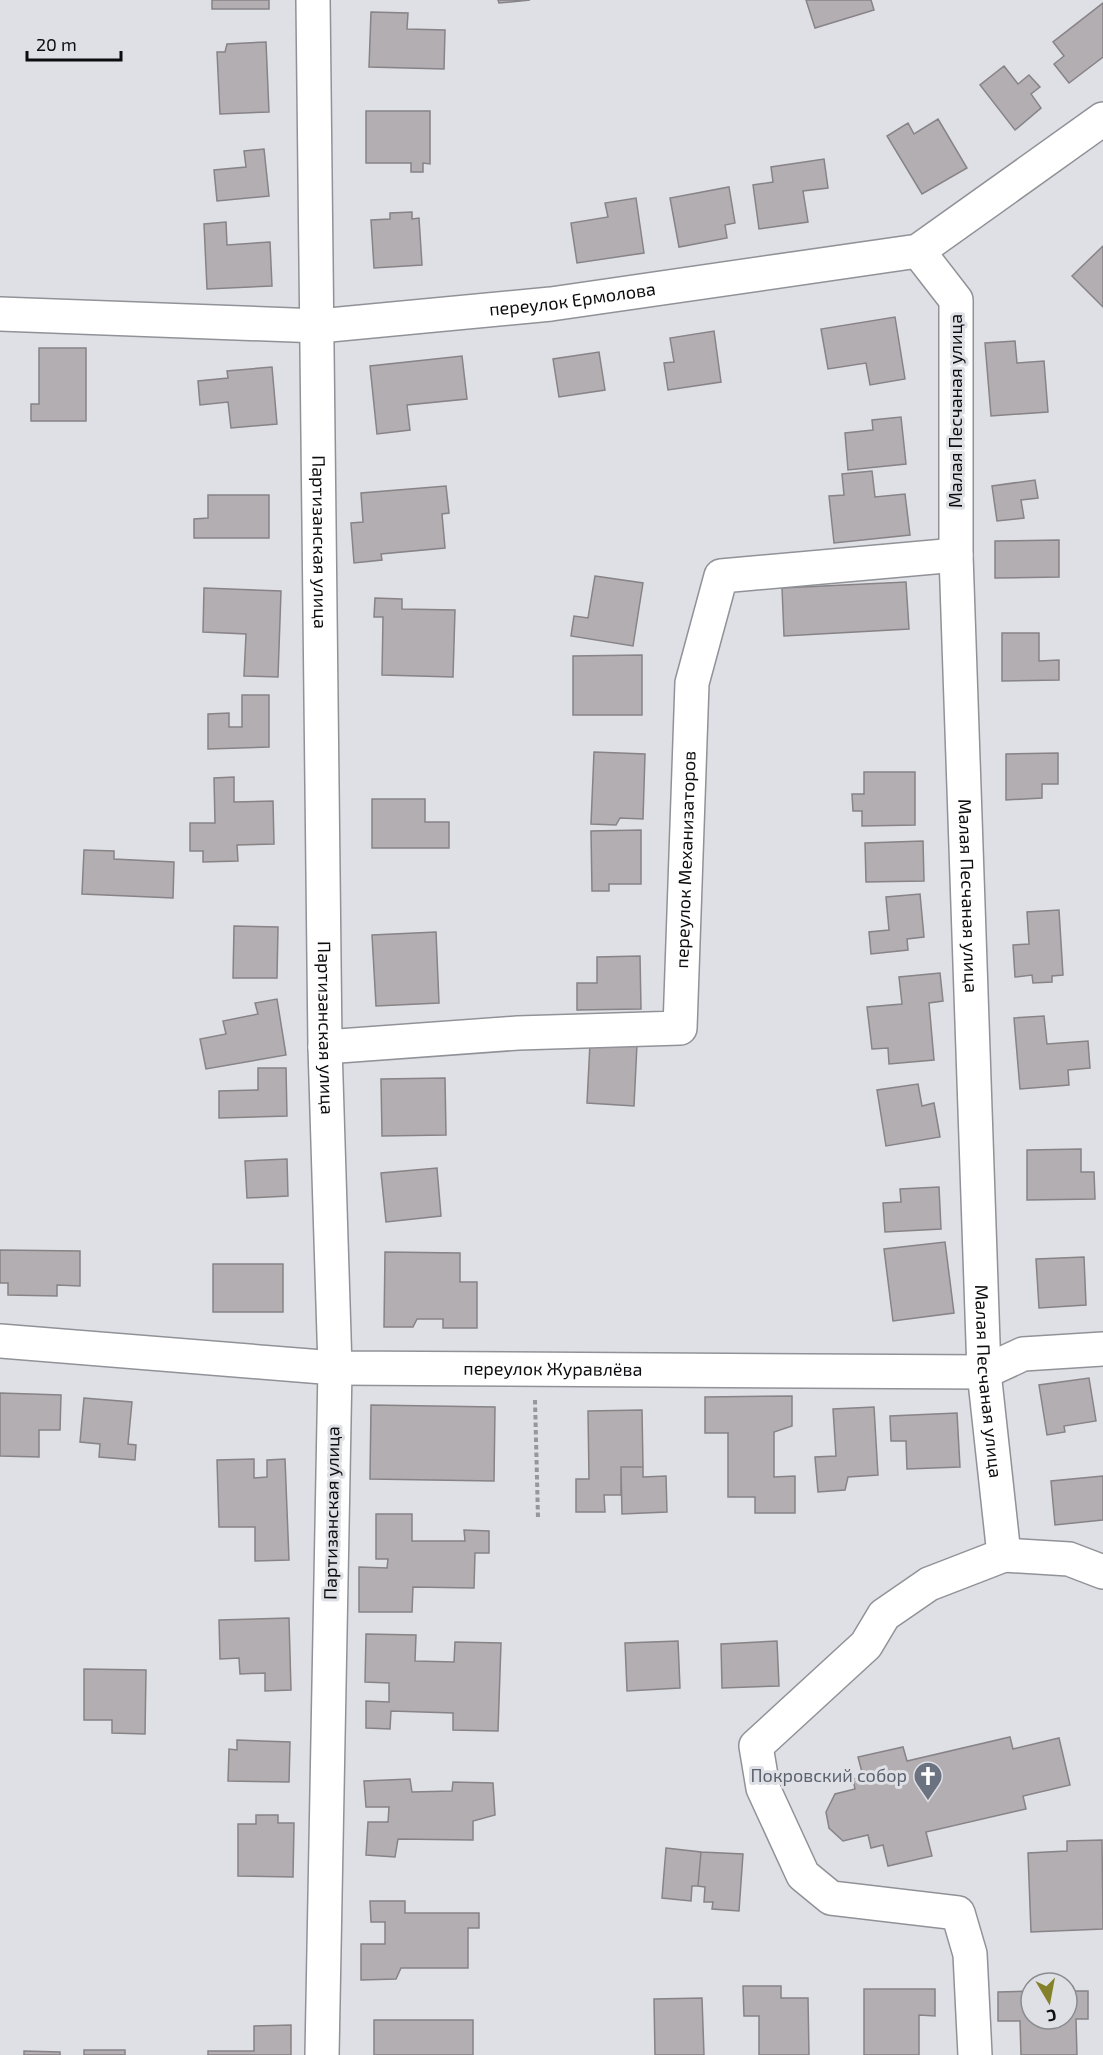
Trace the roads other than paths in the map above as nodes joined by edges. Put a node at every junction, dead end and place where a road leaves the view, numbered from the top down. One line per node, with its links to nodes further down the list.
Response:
1 (313, 0): 5 (street, Партизанская улица)
2 (1103, 119): 3 (street, переулок Ермолова)
3 (918, 251): 5 (street, переулок Ермолова); 6 (street, Малая Песчаная улица)
4 (0, 314): 5 (street, переулок Ермолова)
5 (318, 326): 7 (street, Партизанская улица)
6 (956, 555): 7 (street, переулок Механизаторов); 11 (street, Малая Песчаная улица)
7 (325, 1047): 10 (street, Партизанская улица)
8 (0, 1341): 10 (street, переулок Журавлёва)
9 (1103, 1349): 11 (street, переулок Журавлёва)
10 (334, 1368): 11 (street, переулок Журавлёва); 14 (street, Партизанская улица)
11 (984, 1371): 12 (street, Малая Песчаная улица)
12 (1004, 1555): 13 (street); 15 (street)
13 (1103, 1572)
14 (322, 2055)
15 (975, 2055)

